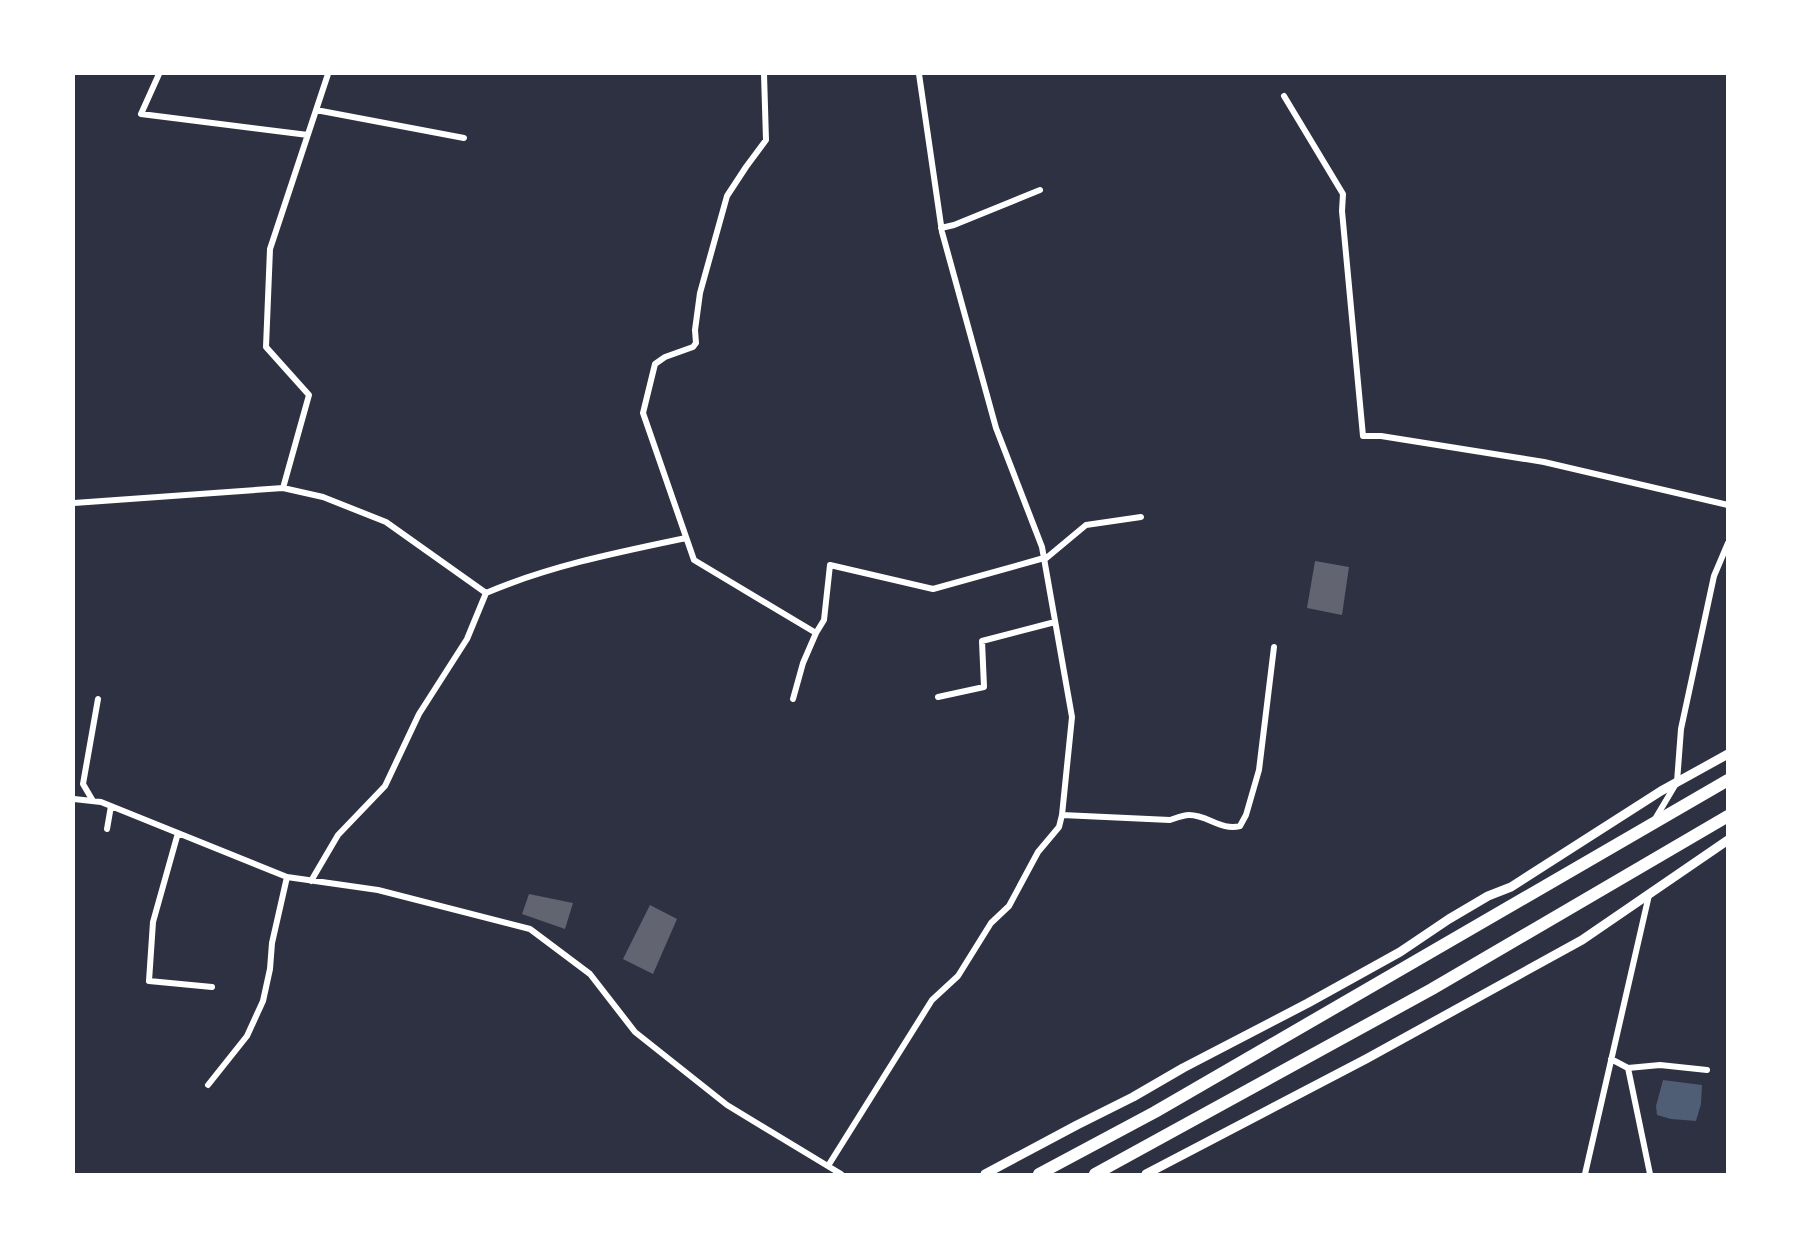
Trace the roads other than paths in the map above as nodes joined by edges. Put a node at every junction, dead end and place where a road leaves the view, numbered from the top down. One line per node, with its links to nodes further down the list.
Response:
1 (159, 74): 7 (street)
2 (328, 74): 6 (street)
3 (764, 74): 15 (street)
4 (919, 74): 10 (street)
5 (1284, 96): 13 (street)
6 (316, 110): 7 (street); 8 (street)
7 (308, 135): 11 (street)
8 (464, 138)
9 (1040, 190): 10 (street)
10 (941, 228): 17 (street)
11 (283, 488): 12 (street); 18 (street)
12 (74, 503)
13 (1728, 505)
14 (1141, 517): 17 (street)
15 (686, 538): 18 (street); 20 (street)
16 (1728, 543): 27 (street)
17 (1044, 559): 19 (street); 20 (street)
18 (486, 593): 38 (street)
19 (1055, 622): 22 (street); 31 (street)
20 (816, 633): 24 (street)
21 (1274, 647): 31 (street)
22 (938, 697)
23 (98, 699): 29 (street)
24 (793, 699)
25 (1728, 754): 27 (street)
26 (1728, 780): 33 (highway)
27 (1677, 782): 33 (street); 47 (street)
28 (74, 799): 29 (street)
29 (93, 801): 30 (street)
30 (111, 806): 34 (street); 35 (street)
31 (1062, 815): 45 (street)
32 (1728, 816): 49 (highway)
33 (1653, 822): 48 (highway)
34 (107, 829)
35 (178, 833): 37 (street); 40 (street)
36 (1728, 840): 39 (street)
37 (287, 877): 38 (street); 44 (street)
38 (311, 881): 45 (street)
39 (1649, 894): 41 (street); 50 (street)
40 (212, 987)
41 (1611, 1059): 42 (street); 51 (street)
42 (1628, 1068): 43 (street); 52 (street)
43 (1707, 1070)
44 (208, 1085)
45 (828, 1166): 46 (street)
46 (841, 1174)
47 (985, 1174)
48 (1038, 1174)
49 (1095, 1174)
50 (1146, 1174)
51 (1585, 1174)
52 (1650, 1174)

